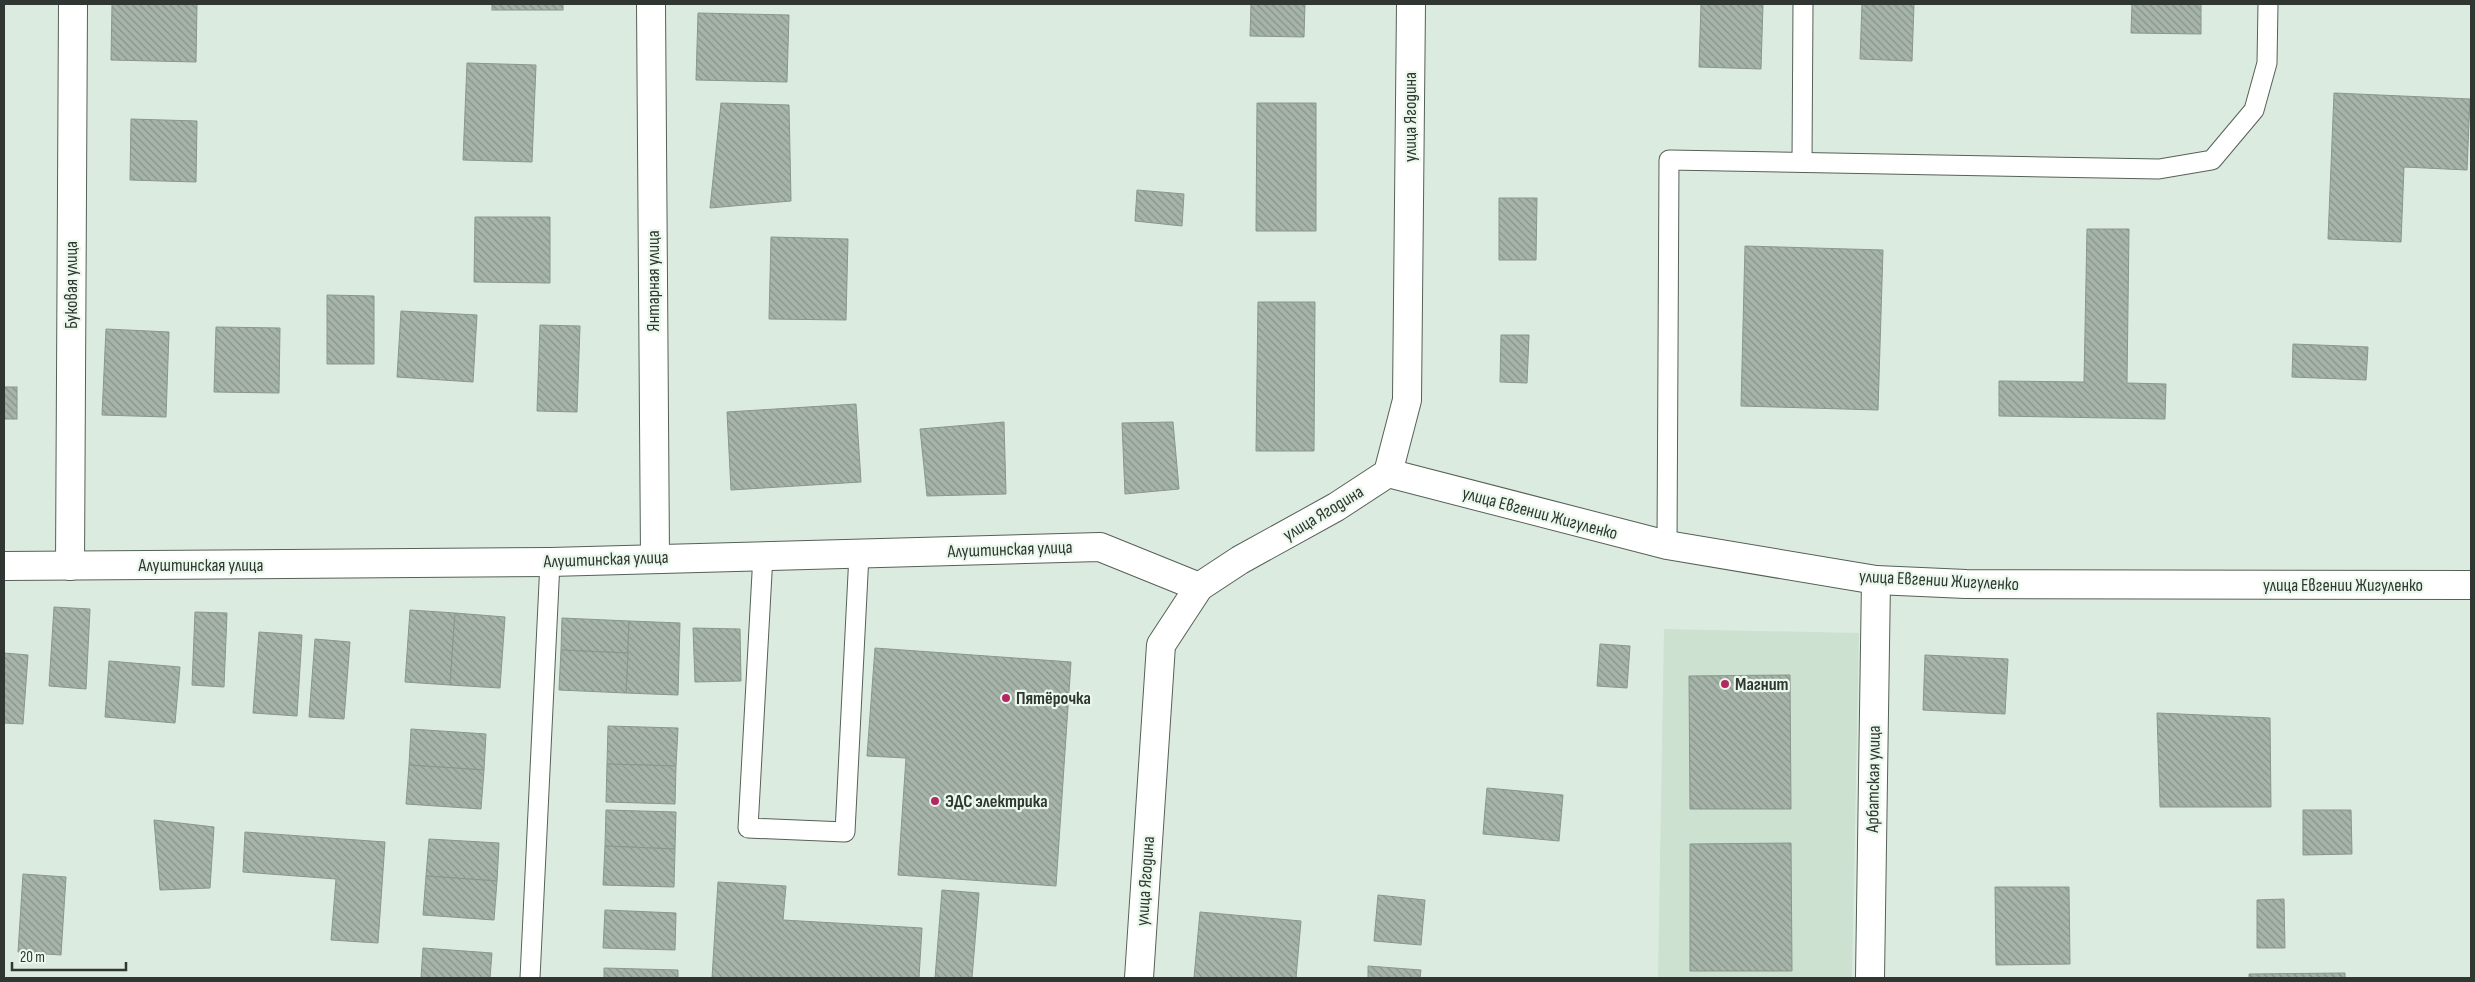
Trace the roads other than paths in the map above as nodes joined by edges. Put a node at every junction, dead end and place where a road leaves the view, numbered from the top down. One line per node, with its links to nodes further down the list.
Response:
1 (73, 4): 14 (street, Буковая улица)
2 (651, 4): 11 (street, Янтарная улица)
3 (1410, 4): 7 (street, улица Ягодина)
4 (1803, 4): 6 (lane)
5 (2268, 4): 6 (lane)
6 (1802, 162): 8 (lane)
7 (1388, 473): 8 (street, улица Евгении Жигуленко); 17 (street, улица Ягодина)
8 (1667, 545): 15 (street, улица Евгении Жигуленко)
9 (859, 554): 10 (street, Алуштинская улица); 10 (lane); 17 (street, Алуштинская улица)
10 (763, 555): 11 (street, Алуштинская улица)
11 (655, 557): 12 (street, Алуштинская улица)
12 (550, 562): 14 (street, Алуштинская улица); 18 (lane)
13 (4, 566): 14 (street, Алуштинская улица)
14 (70, 566)
15 (1876, 580): 16 (street, улица Евгении Жигуленко); 20 (street, Арбатская улица)
16 (2471, 586)
17 (1199, 587): 19 (street, улица Ягодина)
18 (530, 978)
19 (1139, 978)
20 (1870, 978)

